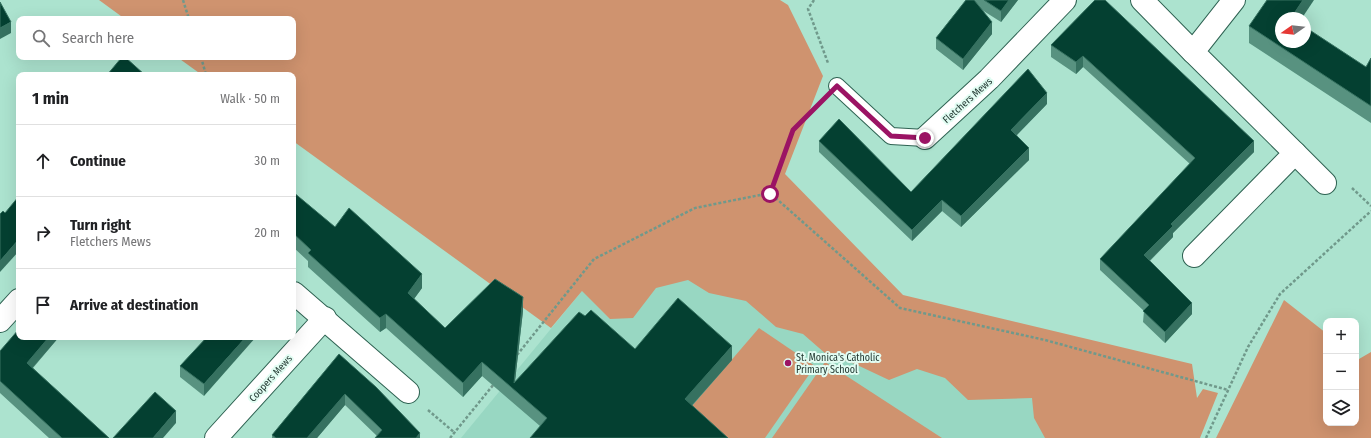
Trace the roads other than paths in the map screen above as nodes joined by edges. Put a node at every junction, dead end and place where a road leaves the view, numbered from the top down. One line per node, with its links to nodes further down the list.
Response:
1 (1065, 0): 6 (street, Fletchers Mews)
2 (1142, 0): 4 (street)
3 (1234, 0): 4 (street)
4 (1193, 52): 7 (street)
5 (837, 86): 6 (lane, Fletchers Mews)
6 (925, 138)
7 (1295, 153): 8 (street); 9 (street)
8 (1325, 183)
9 (1194, 256)
10 (296, 295): 12 (street)
11 (16, 303): 13 (street)
12 (325, 318): 14 (street); 15 (street, Coopers Mews)
13 (0, 321)
14 (408, 392)
15 (216, 438)

